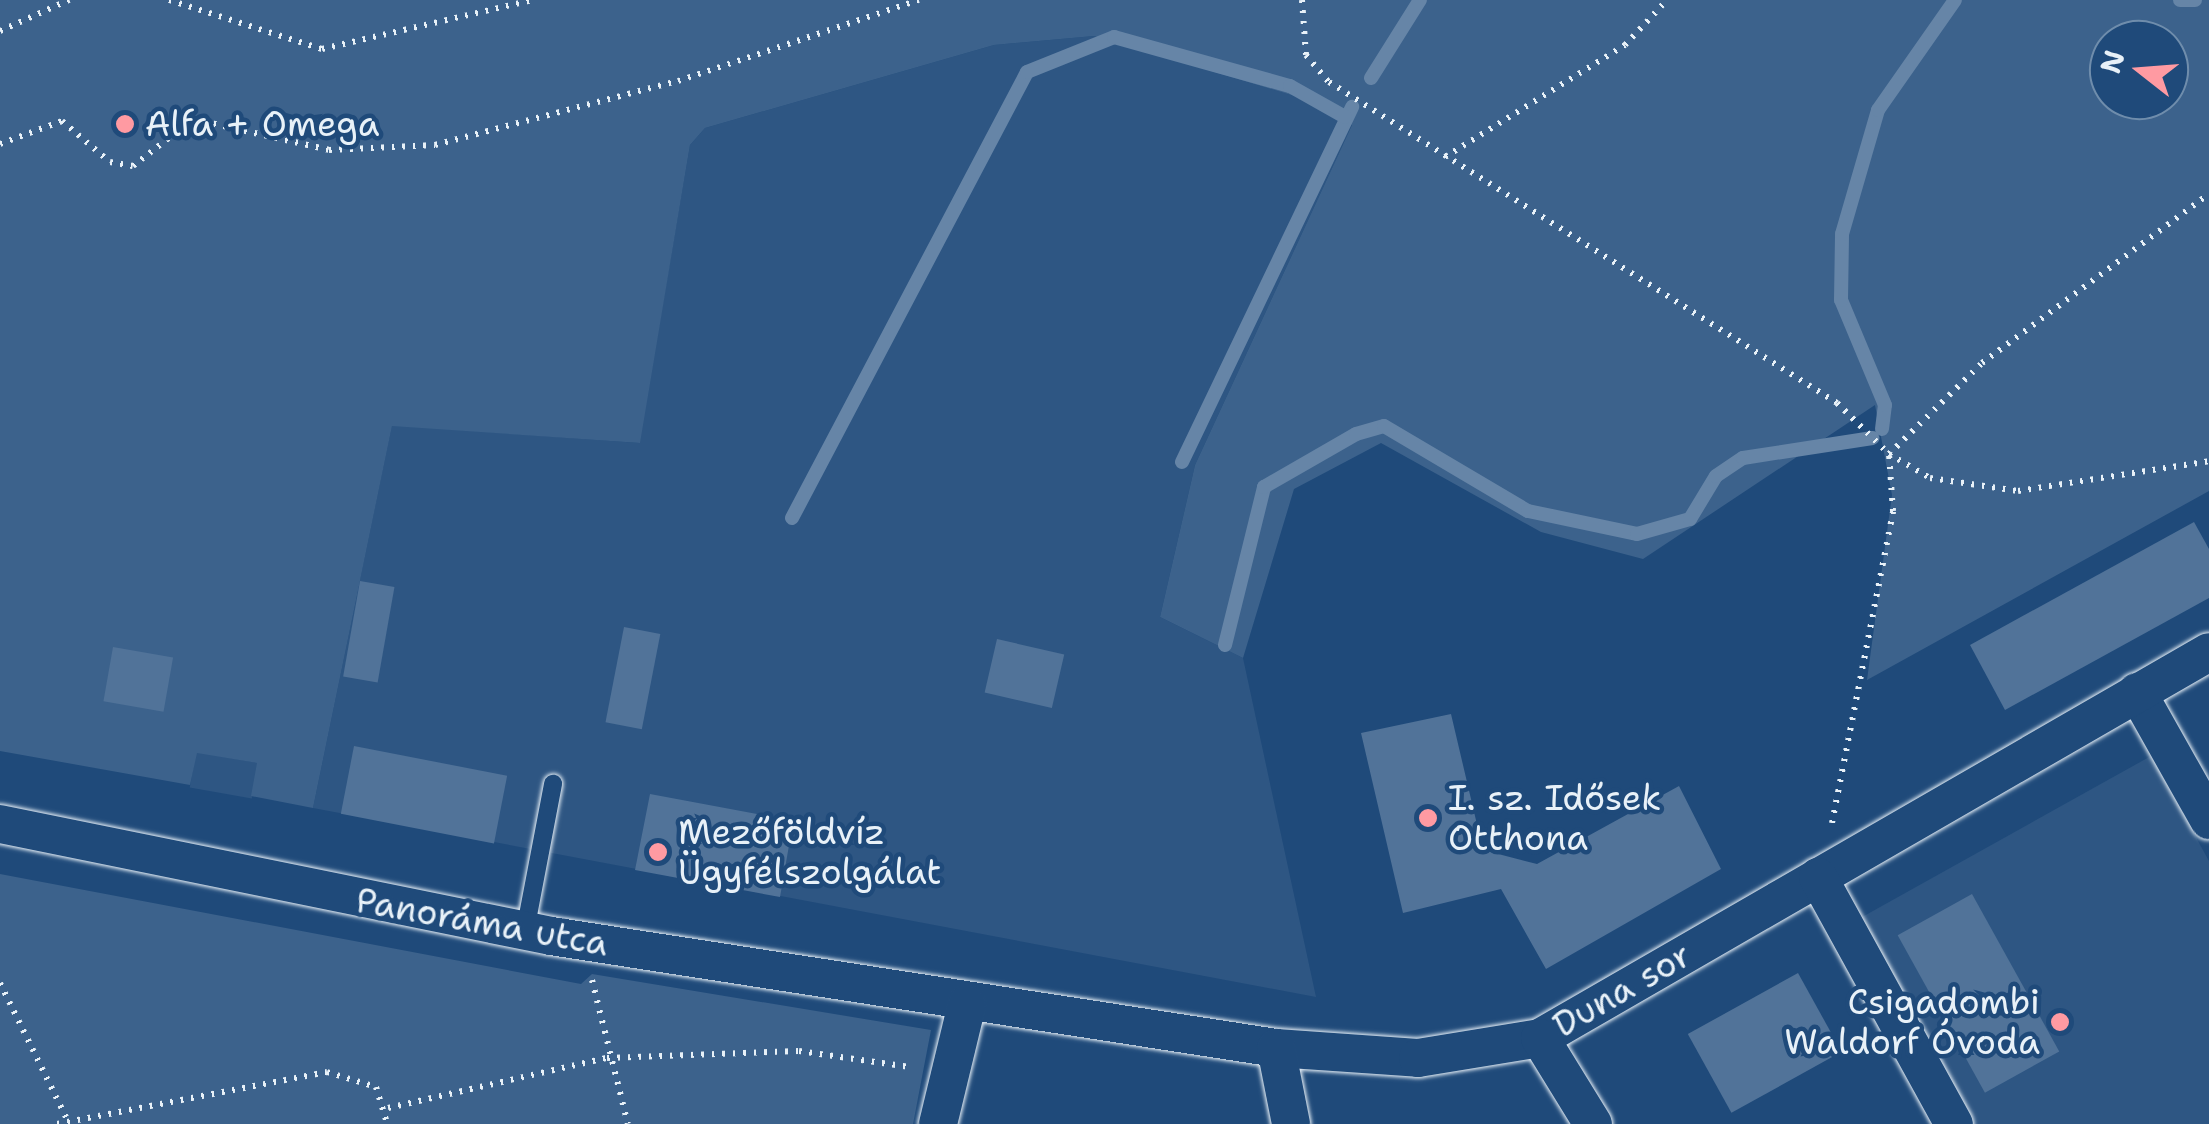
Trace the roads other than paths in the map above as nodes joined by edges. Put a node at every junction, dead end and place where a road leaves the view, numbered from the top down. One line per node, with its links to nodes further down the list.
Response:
1 (2209, 652): 2 (street, Duna sor)
2 (2137, 692): 4 (street); 6 (street, Duna sor)
3 (553, 784): 7 (lane)
4 (2209, 820)
5 (0, 824): 7 (street, Panoráma utca)
6 (1818, 876): 9 (street, Duna sor); 14 (street)
7 (525, 931): 8 (street, Panoráma utca)
8 (966, 1004): 10 (street, Duna sor); 11 (street)
9 (1540, 1038): 10 (street, Duna sor); 13 (street)
10 (1276, 1048): 12 (street)
11 (938, 1124)
12 (1291, 1124)
13 (1593, 1124)
14 (1954, 1124)

